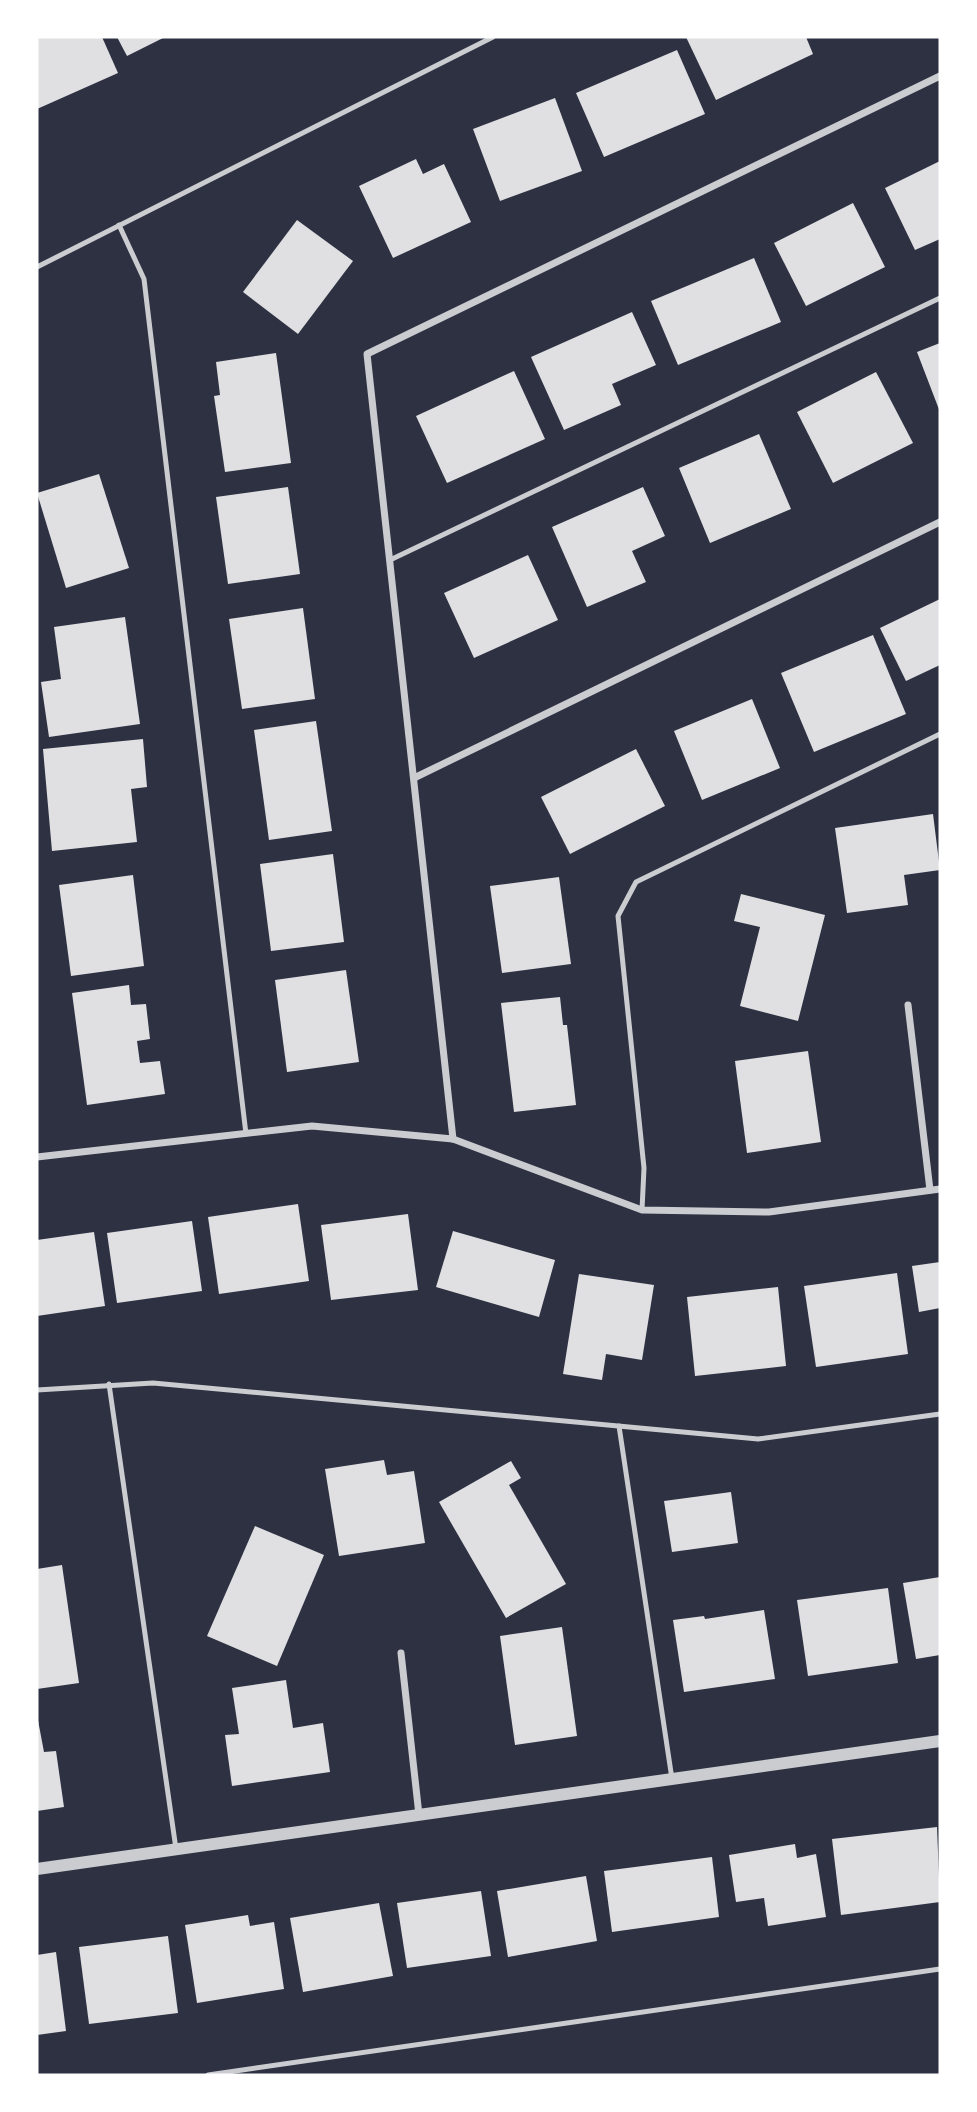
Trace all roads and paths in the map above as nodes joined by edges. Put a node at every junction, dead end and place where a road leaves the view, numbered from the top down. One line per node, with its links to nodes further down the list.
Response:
1 (493, 37): 3 (lane)
2 (940, 76): 7 (street)
3 (119, 225): 4 (lane); 11 (lane)
4 (37, 267)
5 (940, 298): 7 (lane)
6 (940, 522): 9 (street)
7 (390, 560): 9 (street)
8 (940, 734): 16 (lane)
9 (414, 778): 12 (street)
10 (908, 1005): 15 (street)
11 (246, 1133): 12 (street); 13 (street)
12 (453, 1139): 16 (street)
13 (37, 1157)
14 (940, 1189): 15 (street)
15 (930, 1190): 16 (street)
16 (642, 1210)
17 (109, 1384): 18 (lane); 20 (lane); 25 (lane)
18 (37, 1390)
19 (940, 1414): 20 (lane)
20 (619, 1426): 23 (lane)
21 (401, 1653): 24 (street)
22 (940, 1741): 23 (street)
23 (672, 1780): 24 (street)
24 (419, 1815): 25 (street)
25 (176, 1849): 26 (street)
26 (37, 1869)
27 (940, 1969): 28 (lane)
28 (208, 2075)

